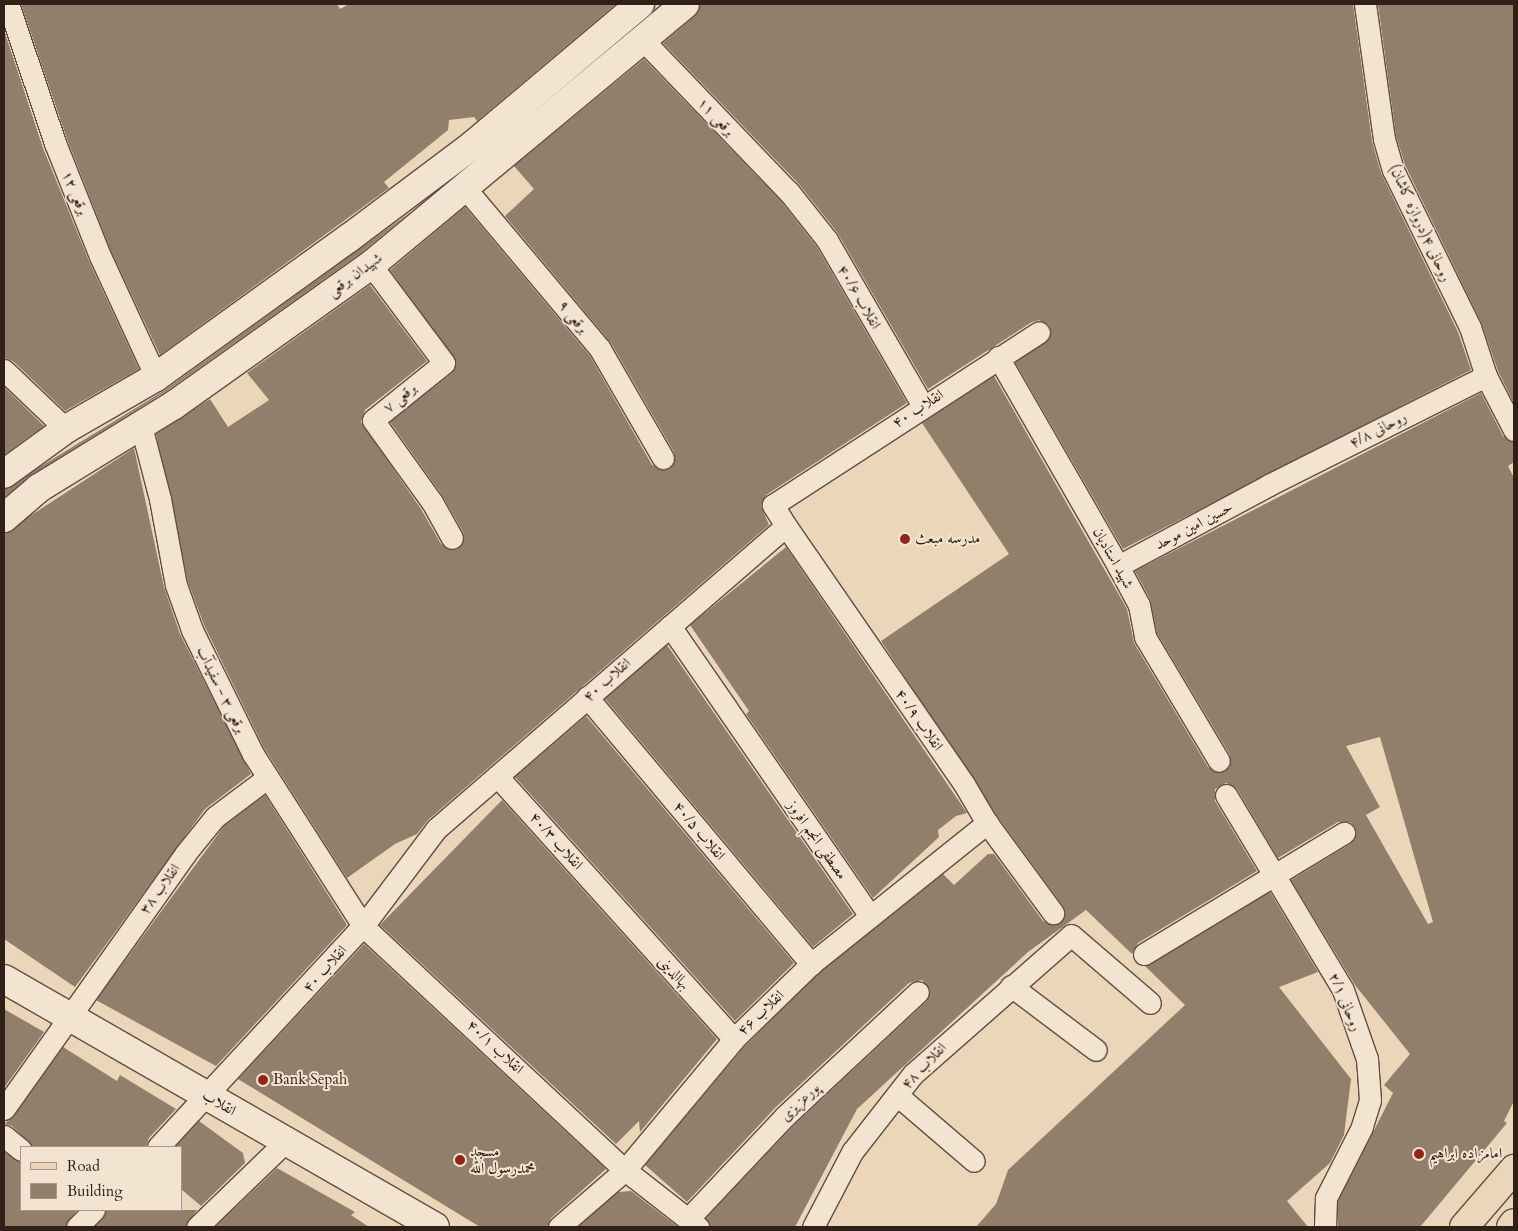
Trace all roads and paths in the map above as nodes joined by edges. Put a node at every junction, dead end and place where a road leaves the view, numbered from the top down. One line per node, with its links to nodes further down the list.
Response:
1 (8, 4): 13 (street, برقعی ۱۲)
2 (640, 4): 13 (main road)
3 (686, 4): 5 (main road, شهیدان برقعی)
4 (1365, 4): 12 (street, روحانی ۴(دروازه کاشان))
5 (644, 41): 6 (main road, شهیدان برقعی); 7 (street, برقعی ۱۱)
6 (465, 188): 8 (main road, شهیدان برقعی); 19 (street, برقعی ۹)
7 (789, 192): 15 (street, انقلاب ۴۰/۶)
8 (371, 265): 14 (main road, شهیدان برقعی); 24 (street, برقعی ۷)
9 (1039, 332): 10 (street, انقلاب ۴۰)
10 (998, 358): 15 (street, انقلاب ۴۰); 25 (street, شهید استادیان)
11 (4, 370): 17 (street)
12 (1486, 376): 18 (street, روحانی ۴(دروازه کاشان)); 21 (street, روحانی ۴/۸)
13 (156, 377): 14 (main road); 17 (main road)
14 (174, 405): 16 (main road, شهیدان برقعی)
15 (923, 406): 23 (street, انقلاب ۴۰)
16 (141, 426): 22 (main road, شهیدان برقعی); 30 (street, برقعی ۳ - سفیدآب)
17 (66, 429): 20 (main road)
18 (1514, 430)
19 (663, 458)
20 (4, 474)
21 (1269, 485): 25 (street, حسین امین موحد)
22 (4, 518)
23 (786, 526): 26 (street, انقلاب ۴۰); 32 (street, انقلاب ۴۰/۹)
24 (452, 538)
25 (1118, 566): 28 (street, شهید استادیان)
26 (670, 626): 27 (street, انقلاب ۴۰); 37 (street, مصطفی انجم افروز)
27 (587, 697): 29 (street, انقلاب ۴۰); 40 (street, انقلاب ۴۰/۵)
28 (1219, 761)
29 (497, 776): 35 (street, انقلاب ۴۰/۳); 38 (street, انقلاب ۴۰)
30 (268, 777): 38 (street, برقعی ۳ - سفیدآب); 45 (street, انقلاب ۳۸)
31 (1226, 795): 34 (street, روحانی ۲/۱)
32 (987, 823): 36 (street, انقلاب ۴۰/۹); 37 (street, انقلاب ۴۶)
33 (1344, 833): 34 (street)
34 (1274, 874): 39 (street); 66 (street, روحانی ۲/۱)
35 (615, 906): 46 (street, بهاالدینی)
36 (1053, 914)
37 (870, 916): 40 (street, انقلاب ۴۶)
38 (364, 926): 49 (street, انقلاب ۴۰); 57 (street, انقلاب ۴۰/۱)
39 (1144, 954)
40 (811, 964): 46 (street, انقلاب ۴۶)
41 (4, 979): 45 (main road, انقلاب)
42 (1011, 986): 44 (street, انقلاب ۴۸); 47 (street); 48 (street, انقلاب ۴۸)
43 (918, 992): 59 (street, پورعزیزی)
44 (1150, 1003)
45 (67, 1016): 49 (main road, انقلاب); 50 (street, انقلاب ۳۸)
46 (734, 1039): 57 (street, انقلاب ۴۶)
47 (1096, 1050)
48 (896, 1095): 55 (street); 65 (street, انقلاب ۴۸)
49 (208, 1097): 52 (main road, انقلاب); 53 (street, انقلاب ۴۰)
50 (4, 1109)
51 (4, 1136): 54 (street)
52 (285, 1142): 62 (street); 63 (main road, انقلاب)
53 (159, 1146)
54 (20, 1149)
55 (974, 1161)
56 (1514, 1169): 67 (main road)
57 (625, 1170): 59 (street, پورعزیزی); 64 (street, انقلاب ۴۶)
58 (93, 1211): 61 (street)
59 (693, 1223)
60 (1514, 1223): 68 (main road)
61 (76, 1227)
62 (197, 1227)
63 (435, 1227)
64 (559, 1227)
65 (813, 1227)
66 (1325, 1227)
67 (1464, 1227)
68 (1510, 1227)

